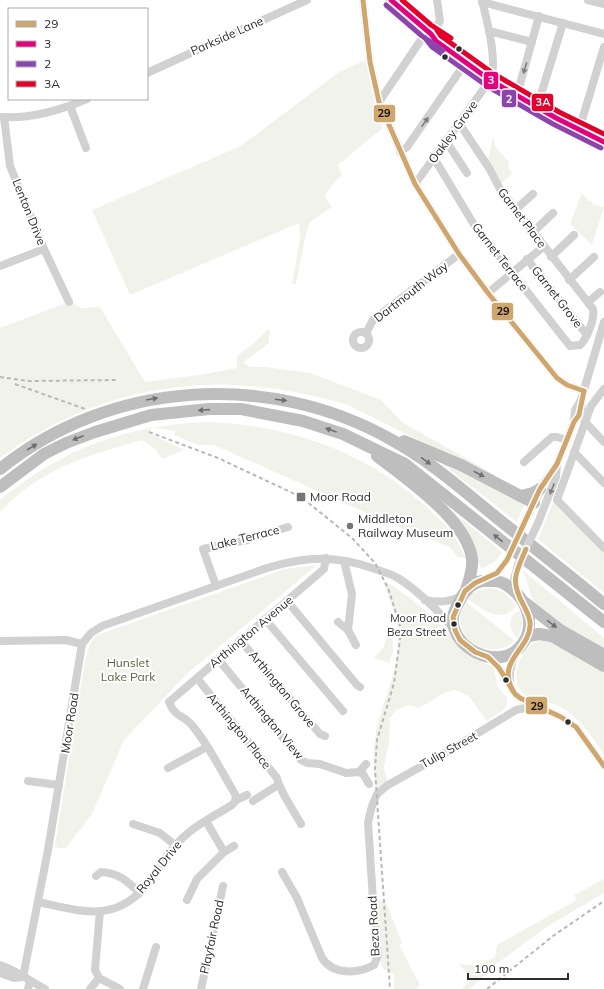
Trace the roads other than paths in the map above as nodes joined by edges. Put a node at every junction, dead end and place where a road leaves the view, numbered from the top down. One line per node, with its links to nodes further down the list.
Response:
1 (307, 0): 14 (street, Parkside Lane)
2 (363, 0): 18 (street)
3 (391, 0): 9 (main road)
4 (436, 0): 9 (street)
5 (482, 1): 6 (street); 8 (street)
6 (539, 16): 7 (street); 11 (street)
7 (563, 23): 10 (street); 19 (street)
8 (489, 32): 11 (street); 15 (street)
9 (429, 33): 13 (main road); 15 (main road); 18 (street)
10 (604, 34)
11 (532, 42): 16 (street, one-way to 16)
12 (604, 47): 23 (street)
13 (466, 62): 15 (main road); 27 (street, one-way to 13)
14 (148, 73)
15 (494, 80): 16 (main road); 22 (street, Oakley Grove)
16 (517, 95): 19 (main road)
17 (85, 100): 20 (street)
18 (379, 102): 27 (street)
19 (539, 104): 23 (main road)
20 (70, 106): 21 (street); 26 (street)
21 (2, 117): 37 (street, Lenton Drive)
22 (459, 123): 24 (street, Oakley Grove); 32 (street, Garnet Place)
23 (579, 130): 25 (main road)
24 (446, 141): 28 (street, Oakley Grove); 29 (street)
25 (604, 142)
26 (86, 148)
27 (400, 152): 30 (street)
28 (434, 158): 30 (street, Oakley Grove); 43 (street, Garnet Terrace)
29 (467, 173)
30 (415, 184): 38 (street)
31 (533, 194): 32 (street)
32 (515, 210): 34 (street, Garnet Place)
33 (553, 213): 34 (street)
34 (532, 233): 36 (street, Garnet Place)
35 (574, 236): 39 (street)
36 (543, 247): 39 (street, Garnet Place); 41 (street)
37 (44, 250): 42 (street); 47 (street, Lenton Drive)
38 (459, 254): 46 (street); 50 (street, Dartmouth Way)
39 (551, 257): 44 (street, Garnet Place)
40 (594, 257): 44 (street)
41 (527, 259): 43 (street); 51 (street, Garnet Grove)
42 (0, 266)
43 (513, 274): 46 (street); 51 (street, Garnet Terrace)
44 (569, 280): 48 (street, Garnet Place)
45 (600, 292): 48 (street)
46 (488, 293): 52 (street)
47 (69, 302)
48 (591, 306): 51 (street)
49 (604, 322): 52 (street)
50 (366, 333)
51 (586, 335)
52 (584, 391): 56 (street)
53 (603, 392): 55 (street)
54 (352, 421): 62 (highway, one-way to 54); 66 (highway, one-way to 66); 80 (highway, one-way to 80)
55 (585, 422): 58 (street); 59 (street)
56 (567, 440): 60 (street); 61 (street)
57 (357, 441): 64 (highway, one-way to 64); 73 (highway, one-way to 57); 76 (highway)
58 (604, 442)
59 (574, 452): 63 (street); 70 (street)
60 (524, 462)
61 (557, 464): 65 (street); 68 (street, one-way to 68)
62 (0, 469)
63 (604, 483)
64 (0, 487)
65 (540, 489): 66 (highway); 67 (street)
66 (521, 496): 67 (highway)
67 (534, 503): 68 (street); 74 (street, bridge)
68 (542, 513): 77 (street, bridge)
69 (288, 527): 75 (street, Lake Terrace)
70 (604, 548)
71 (326, 558): 72 (street); 75 (street); 79 (street, Arthington Avenue)
72 (344, 561): 78 (street); 85 (street)
73 (540, 571): 83 (highway); 84 (highway)
74 (482, 581): 76 (highway); 77 (highway)
75 (216, 586): 90 (street)
76 (463, 594): 78 (street); 86 (highway)
77 (518, 596): 87 (highway); 93 (highway, one-way to 93)
78 (424, 600): 86 (street)
79 (287, 601): 81 (street, Arthington Avenue); 99 (street)
80 (604, 604)
81 (265, 619): 88 (street, Arthington Avenue); 101 (street)
82 (338, 622): 85 (street)
83 (604, 622)
84 (604, 626)
85 (348, 630): 91 (street)
86 (455, 630): 94 (highway)
87 (529, 636): 92 (highway); 96 (highway)
88 (240, 640): 95 (street, Arthington Avenue); 102 (street, Arthington Grove)
89 (0, 641): 90 (street)
90 (82, 644): 110 (street, Moor Road)
91 (356, 645)
92 (515, 652): 94 (highway); 98 (street)
93 (604, 655)
94 (488, 657): 98 (street)
95 (218, 659): 97 (street, Arthington Avenue); 107 (street, Arthington View)
96 (604, 666)
97 (197, 678): 103 (street, Arthington Avenue); 111 (street, Arthington Place)
98 (510, 686): 100 (street)
99 (360, 687)
100 (534, 706): 105 (street); 113 (street, Tulip Street)
101 (343, 711)
102 (325, 736)
103 (207, 747): 106 (street); 112 (street)
104 (366, 764): 107 (street)
105 (604, 766)
106 (168, 768)
107 (359, 772): 109 (street)
108 (28, 781): 110 (street)
109 (369, 784)
110 (59, 785): 125 (street, Moor Road)
111 (278, 785): 112 (street, Royal Drive); 116 (street, Arthington Place)
112 (236, 800): 114 (street, Royal Drive)
113 (372, 806): 120 (street, Beza Road)
114 (206, 821): 117 (street, Royal Drive); 119 (street)
115 (133, 824): 117 (street)
116 (301, 824)
117 (175, 845): 123 (street, Royal Drive)
118 (234, 846): 119 (street)
119 (224, 852): 124 (street)
120 (282, 872)
121 (96, 876): 123 (street)
122 (223, 886): 136 (street, Playfair Road)
123 (140, 893): 126 (street, Royal Drive)
124 (188, 900)
125 (38, 902): 126 (street, Royal Drive); 131 (street, Moor Road)
126 (100, 911): 130 (street)
127 (156, 947): 135 (street)
128 (0, 965): 131 (street)
129 (0, 973): 131 (street)
130 (99, 978): 133 (street); 134 (street)
131 (26, 981): 132 (street)
132 (45, 989)
133 (90, 989)
134 (120, 989)
135 (144, 989)
136 (201, 989)

